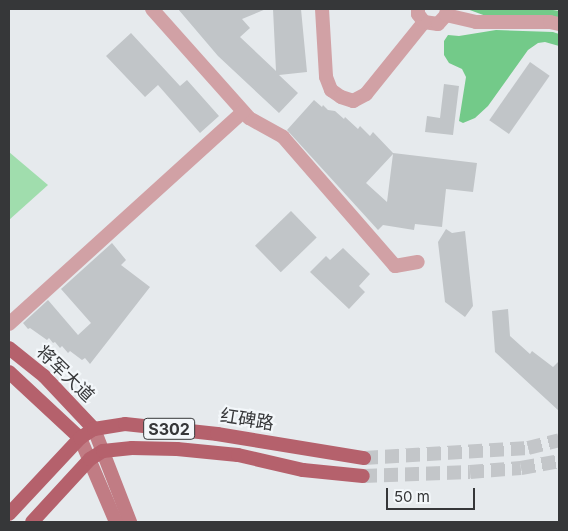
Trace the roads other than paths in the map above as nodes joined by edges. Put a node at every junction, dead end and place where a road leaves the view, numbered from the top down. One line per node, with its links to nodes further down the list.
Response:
1 (152, 9): 7 (street)
2 (322, 9): 5 (street)
3 (418, 9): 5 (street)
4 (446, 12): 5 (street); 6 (street)
5 (424, 22)
6 (559, 24)
7 (243, 112): 8 (street); 9 (street)
8 (418, 262)
9 (9, 324)
10 (9, 348): 12 (main road, 将军大道)
11 (9, 372): 13 (main road, 将军大道)
12 (94, 429): 13 (main road, 红碑路 / S302); 14 (main road); 15 (main road, 红碑路 / S302)
13 (80, 438): 16 (main road); 18 (main road, 红碑路 / S302)
14 (103, 451): 16 (main road); 17 (main road); 21 (main road)
15 (364, 458)
16 (90, 459): 19 (main road); 20 (main road)
17 (363, 476)
18 (9, 514)
19 (32, 522)
20 (116, 522)
21 (130, 522)

